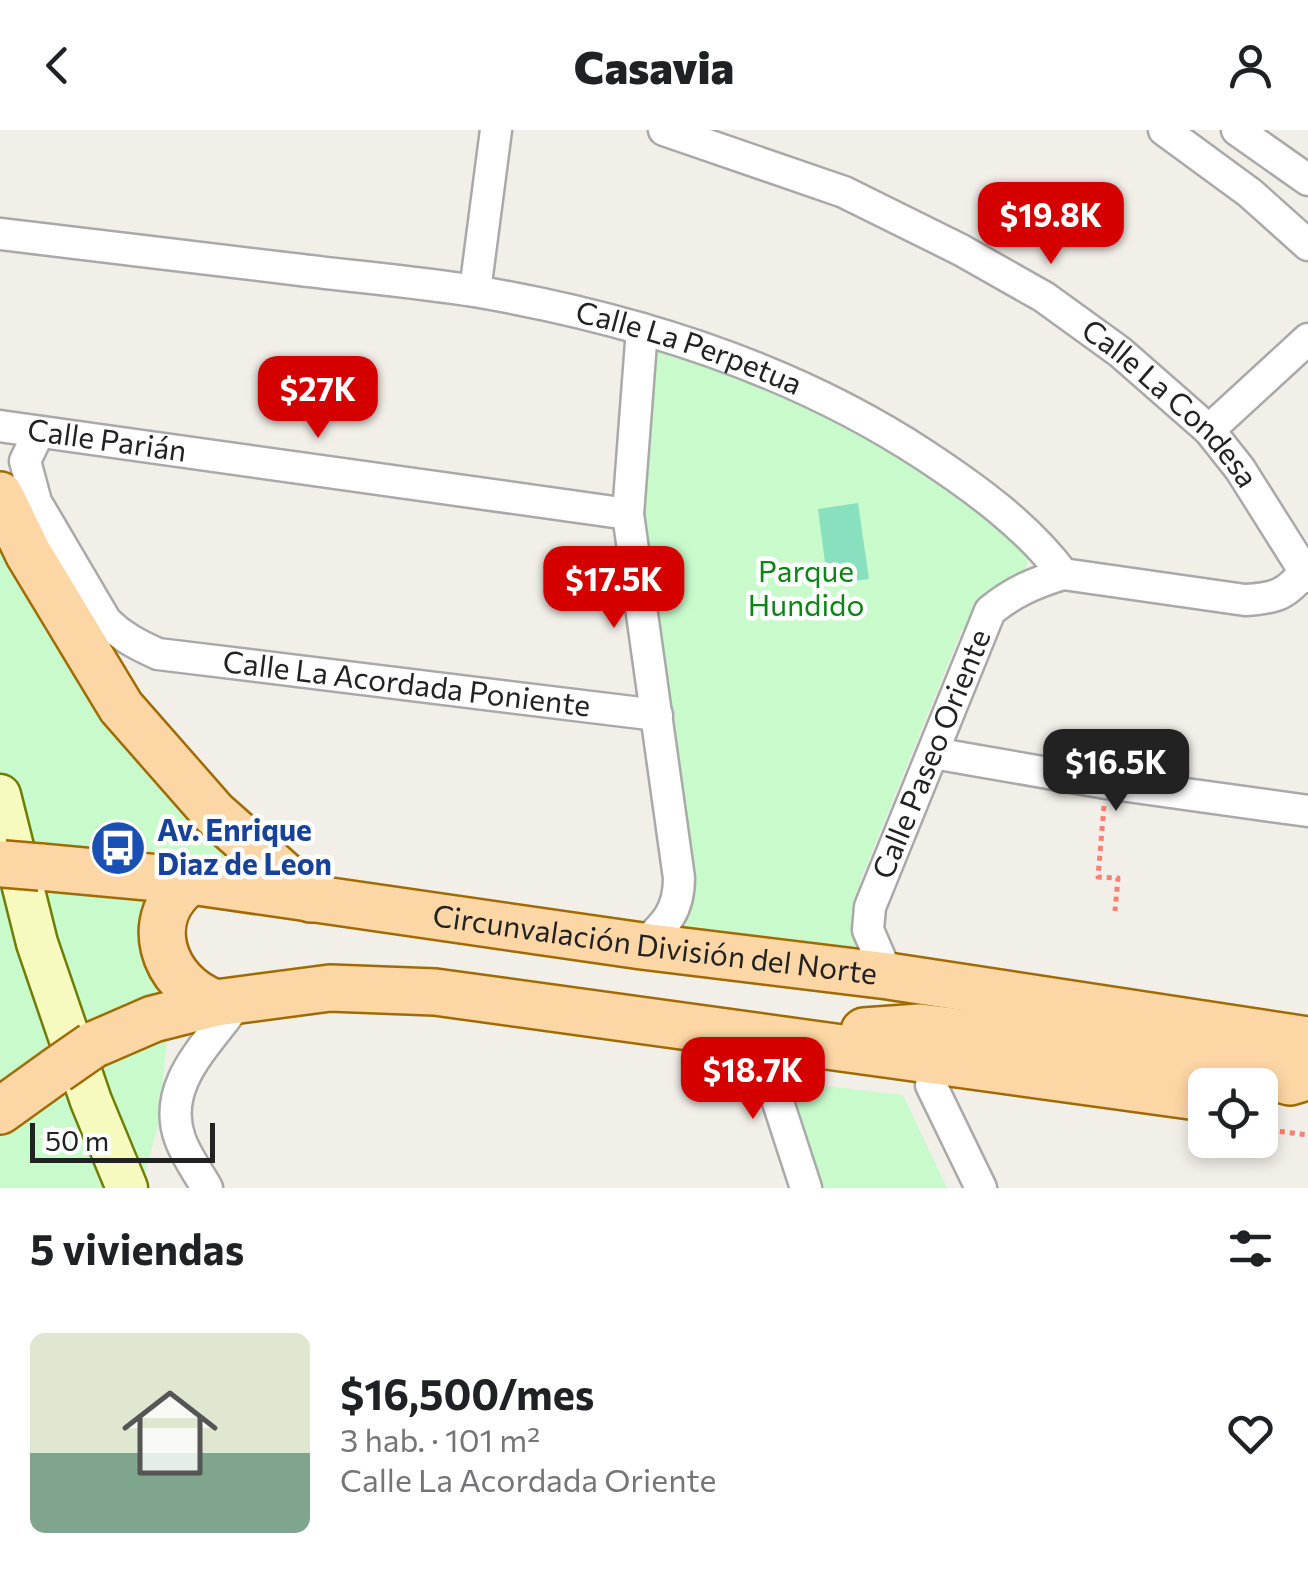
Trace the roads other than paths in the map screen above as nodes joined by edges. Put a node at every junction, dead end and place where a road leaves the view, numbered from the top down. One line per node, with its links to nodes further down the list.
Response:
1 (496, 130): 11 (street)
2 (664, 130): 5 (street, Calle La Condesa)
3 (1164, 130): 7 (street)
4 (1249, 139): 6 (street); 7 (street)
5 (739, 141): 15 (street, Calle La Condesa)
6 (1306, 178): 8 (street)
7 (1234, 181): 8 (street)
8 (1268, 208): 10 (street)
9 (0, 234): 11 (street, Calle La Perpetua)
10 (1308, 244)
11 (475, 291): 12 (street, Calle La Perpetua)
12 (642, 329): 18 (street); 19 (street, Calle La Perpetua)
13 (1308, 339): 15 (street)
14 (0, 426): 16 (street, Calle Parián)
15 (1208, 430): 20 (street, Calle La Condesa)
16 (39, 432): 18 (street, Calle Parián); 21 (street)
17 (0, 495): 22 (main road)
18 (628, 514): 23 (street)
19 (1063, 574): 20 (street); 24 (street, Calle Paseo Oriente)
20 (1306, 574)
21 (158, 654): 22 (street); 23 (street, Calle La Acordada Poniente)
22 (121, 707): 29 (main road)
23 (657, 716): 30 (street)
24 (933, 754): 26 (street); 31 (street, Calle Paseo Oriente)
25 (0, 795): 41 (main road)
26 (1308, 810)
27 (15, 865): 28 (main road, Circunvalación División del Norte)
28 (191, 881): 29 (main road, Circunvalación División del Norte); 32 (main road)
29 (312, 901): 30 (main road, Circunvalación División del Norte)
30 (642, 946): 31 (main road, Circunvalación División del Norte)
31 (888, 976): 33 (main road, Circunvalación División del Norte)
32 (228, 1001): 34 (main road); 39 (main road); 42 (street)
33 (1246, 1031): 34 (main road); 35 (main road, Circunvalación División del Norte)
34 (757, 1038): 36 (main road); 43 (street)
35 (1308, 1040)
36 (934, 1061): 37 (main road); 44 (street)
37 (1188, 1096)
38 (1278, 1108): 40 (main road)
39 (0, 1111)
40 (1308, 1112)
41 (128, 1188)
42 (207, 1188)
43 (806, 1188)
44 (981, 1188)

